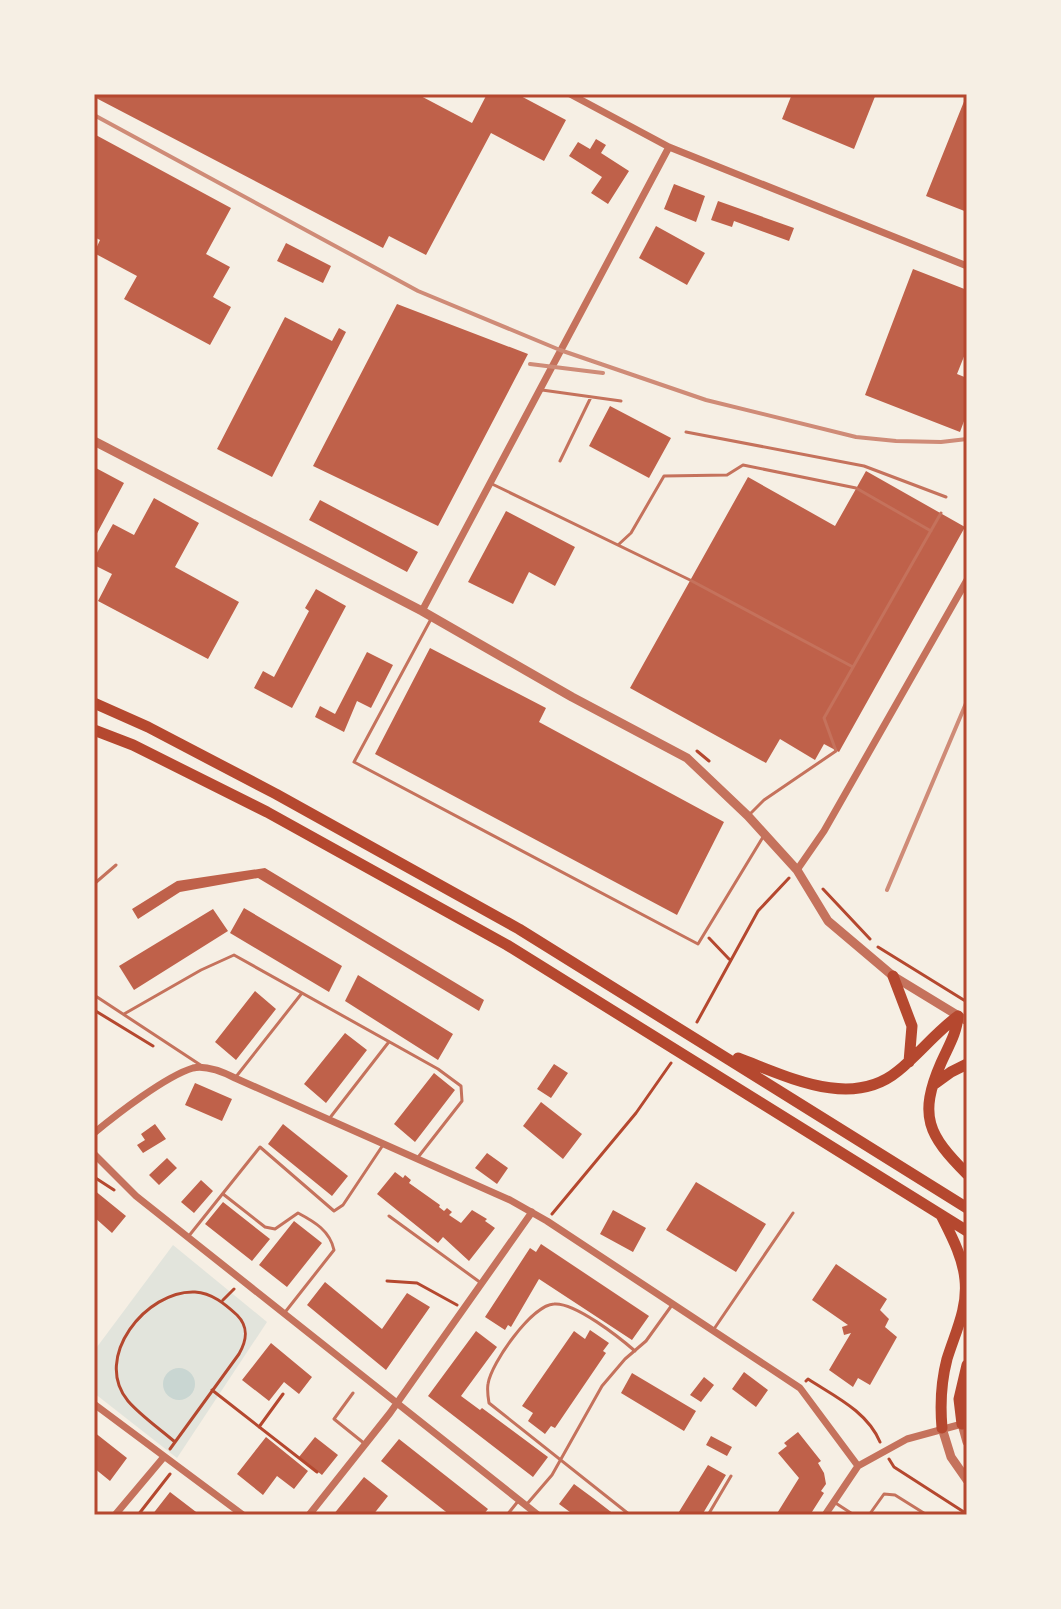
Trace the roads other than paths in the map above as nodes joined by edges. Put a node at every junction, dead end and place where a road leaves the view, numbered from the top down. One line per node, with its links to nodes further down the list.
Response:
1 (570, 94): 2 (street)
2 (669, 147): 3 (street); 4 (street)
3 (967, 266)
4 (539, 389): 5 (lane); 10 (street)
5 (591, 397): 6 (lane); 9 (lane)
6 (621, 401)
7 (686, 432): 11 (lane)
8 (94, 441): 16 (street)
9 (560, 461)
10 (490, 483): 14 (lane); 16 (street)
11 (946, 497)
12 (941, 513): 13 (lane)
13 (931, 531): 14 (lane); 18 (lane)
14 (618, 545): 18 (lane)
15 (967, 580): 24 (street)
16 (422, 611): 17 (street)
17 (432, 618): 21 (street); 22 (lane)
18 (853, 667): 21 (lane)
19 (94, 703): 32 (highway)
20 (94, 730): 48 (highway)
21 (748, 816): 22 (street)
22 (765, 834): 24 (street)
23 (116, 865): 25 (lane)
24 (797, 870): 26 (street)
25 (94, 884)
26 (893, 976): 30 (street); 33 (highway)
27 (302, 993): 29 (lane); 31 (lane); 36 (lane)
28 (94, 995): 29 (lane)
29 (124, 1014): 35 (lane)
30 (962, 1018): 33 (highway); 37 (highway)
31 (389, 1042): 38 (lane); 42 (lane)
32 (715, 1050): 33 (highway); 45 (highway)
33 (909, 1062)
34 (967, 1064): 37 (highway)
35 (205, 1068): 36 (street); 39 (street)
36 (235, 1078): 38 (street)
37 (933, 1085): 43 (highway)
38 (329, 1119): 40 (street)
39 (94, 1133)
40 (383, 1144): 42 (street); 44 (lane)
41 (94, 1154): 51 (street)
42 (417, 1159): 46 (street)
43 (967, 1174)
44 (223, 1194): 51 (lane); 54 (lane)
45 (967, 1208)
46 (532, 1212): 52 (street); 53 (street)
47 (793, 1213): 55 (lane)
48 (941, 1214): 50 (highway); 62 (highway)
49 (389, 1216): 52 (lane)
50 (967, 1231)
51 (188, 1237): 54 (street)
52 (481, 1283): 59 (street)
53 (672, 1305): 55 (street); 56 (lane)
54 (284, 1313): 59 (street)
55 (713, 1331): 67 (street)
56 (635, 1351): 66 (lane); 66 (lane)
57 (967, 1365): 61 (highway)
58 (353, 1393): 64 (lane)
59 (397, 1402): 64 (street); 70 (street)
60 (94, 1404): 65 (street)
61 (962, 1424): 62 (street); 63 (street)
62 (942, 1428): 67 (street); 69 (street)
63 (967, 1442)
64 (365, 1444): 75 (street)
65 (163, 1458): 73 (street); 74 (street)
66 (560, 1462): 72 (lane); 78 (lane)
67 (858, 1466): 71 (street)
68 (731, 1476): 79 (lane)
69 (967, 1480)
70 (519, 1500): 72 (street); 76 (lane)
71 (834, 1502): 80 (street); 81 (lane)
72 (526, 1506): 77 (street)
73 (115, 1515)
74 (243, 1515)
75 (309, 1515)
76 (507, 1515)
77 (538, 1515)
78 (630, 1515)
79 (708, 1515)
80 (825, 1515)
81 (854, 1515)
82 (869, 1515): 83 (lane)
83 (927, 1515)

